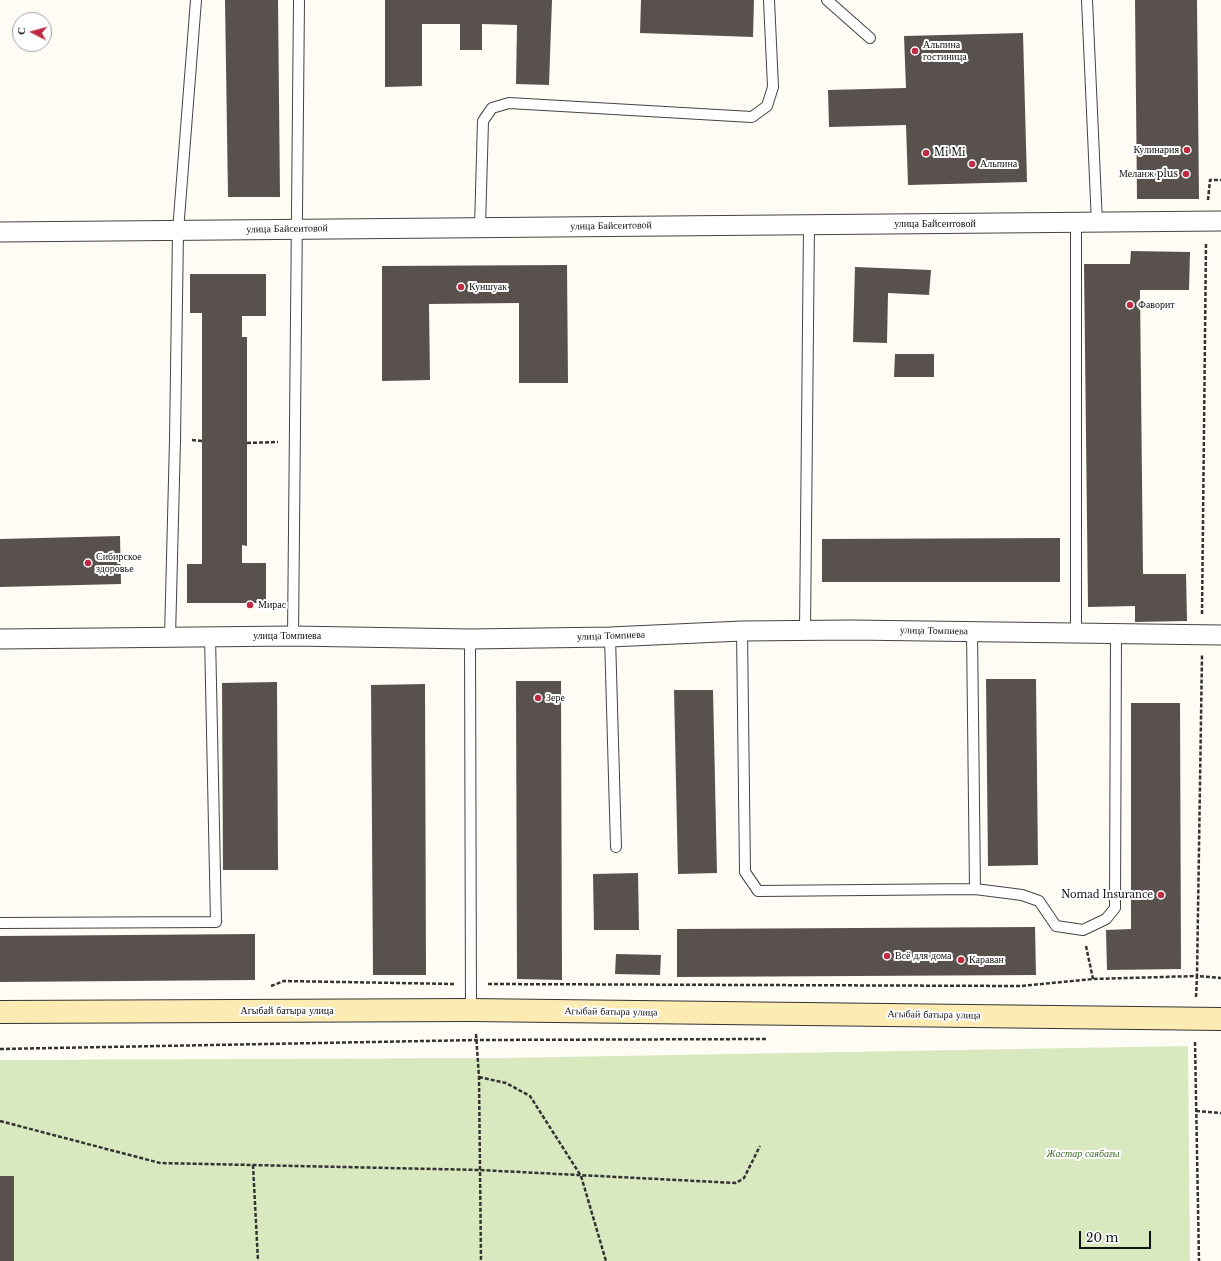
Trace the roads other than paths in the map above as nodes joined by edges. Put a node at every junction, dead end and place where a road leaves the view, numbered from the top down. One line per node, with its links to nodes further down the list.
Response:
1 (196, 0): 13 (lane)
2 (299, 0): 12 (lane)
3 (769, 0): 11 (lane)
4 (827, 0): 6 (lane)
5 (1087, 0): 8 (lane)
6 (870, 38)
7 (1214, 222): 8 (street, улица Байсеитовой)
8 (1097, 223): 9 (street, улица Байсеитовой)
9 (1076, 224): 10 (street, улица Байсеитовой); 18 (lane)
10 (809, 225): 11 (street, улица Байсеитовой); 15 (lane)
11 (480, 227): 12 (street, улица Байсеитовой)
12 (297, 229): 13 (street, улица Байсеитовой); 22 (lane)
13 (178, 230): 14 (street, улица Байсеитовой); 23 (lane)
14 (0, 232)
15 (804, 630): 16 (street, улица Томпиева); 17 (street, улица Томпиева)
16 (742, 631): 24 (street, улица Томпиева); 28 (lane)
17 (972, 632): 18 (street, улица Томпиева); 28 (lane)
18 (1076, 633): 19 (street, улица Томпиева)
19 (1116, 634): 20 (street, улица Томпиева); 28 (lane)
20 (1221, 635)
21 (210, 636): 22 (street, улица Томпиева); 23 (street, улица Томпиева); 29 (lane)
22 (293, 636): 26 (street, улица Томпиева)
23 (170, 637): 25 (street, улица Томпиева)
24 (610, 637): 26 (street, улица Томпиева); 27 (lane)
25 (0, 639)
26 (470, 639): 30 (lane)
27 (616, 847)
28 (975, 888)
29 (0, 923)
30 (472, 1010): 31 (main road, Агыбай батыра улица); 32 (main road, Агыбай батыра улица)
31 (0, 1012)
32 (1221, 1019)

